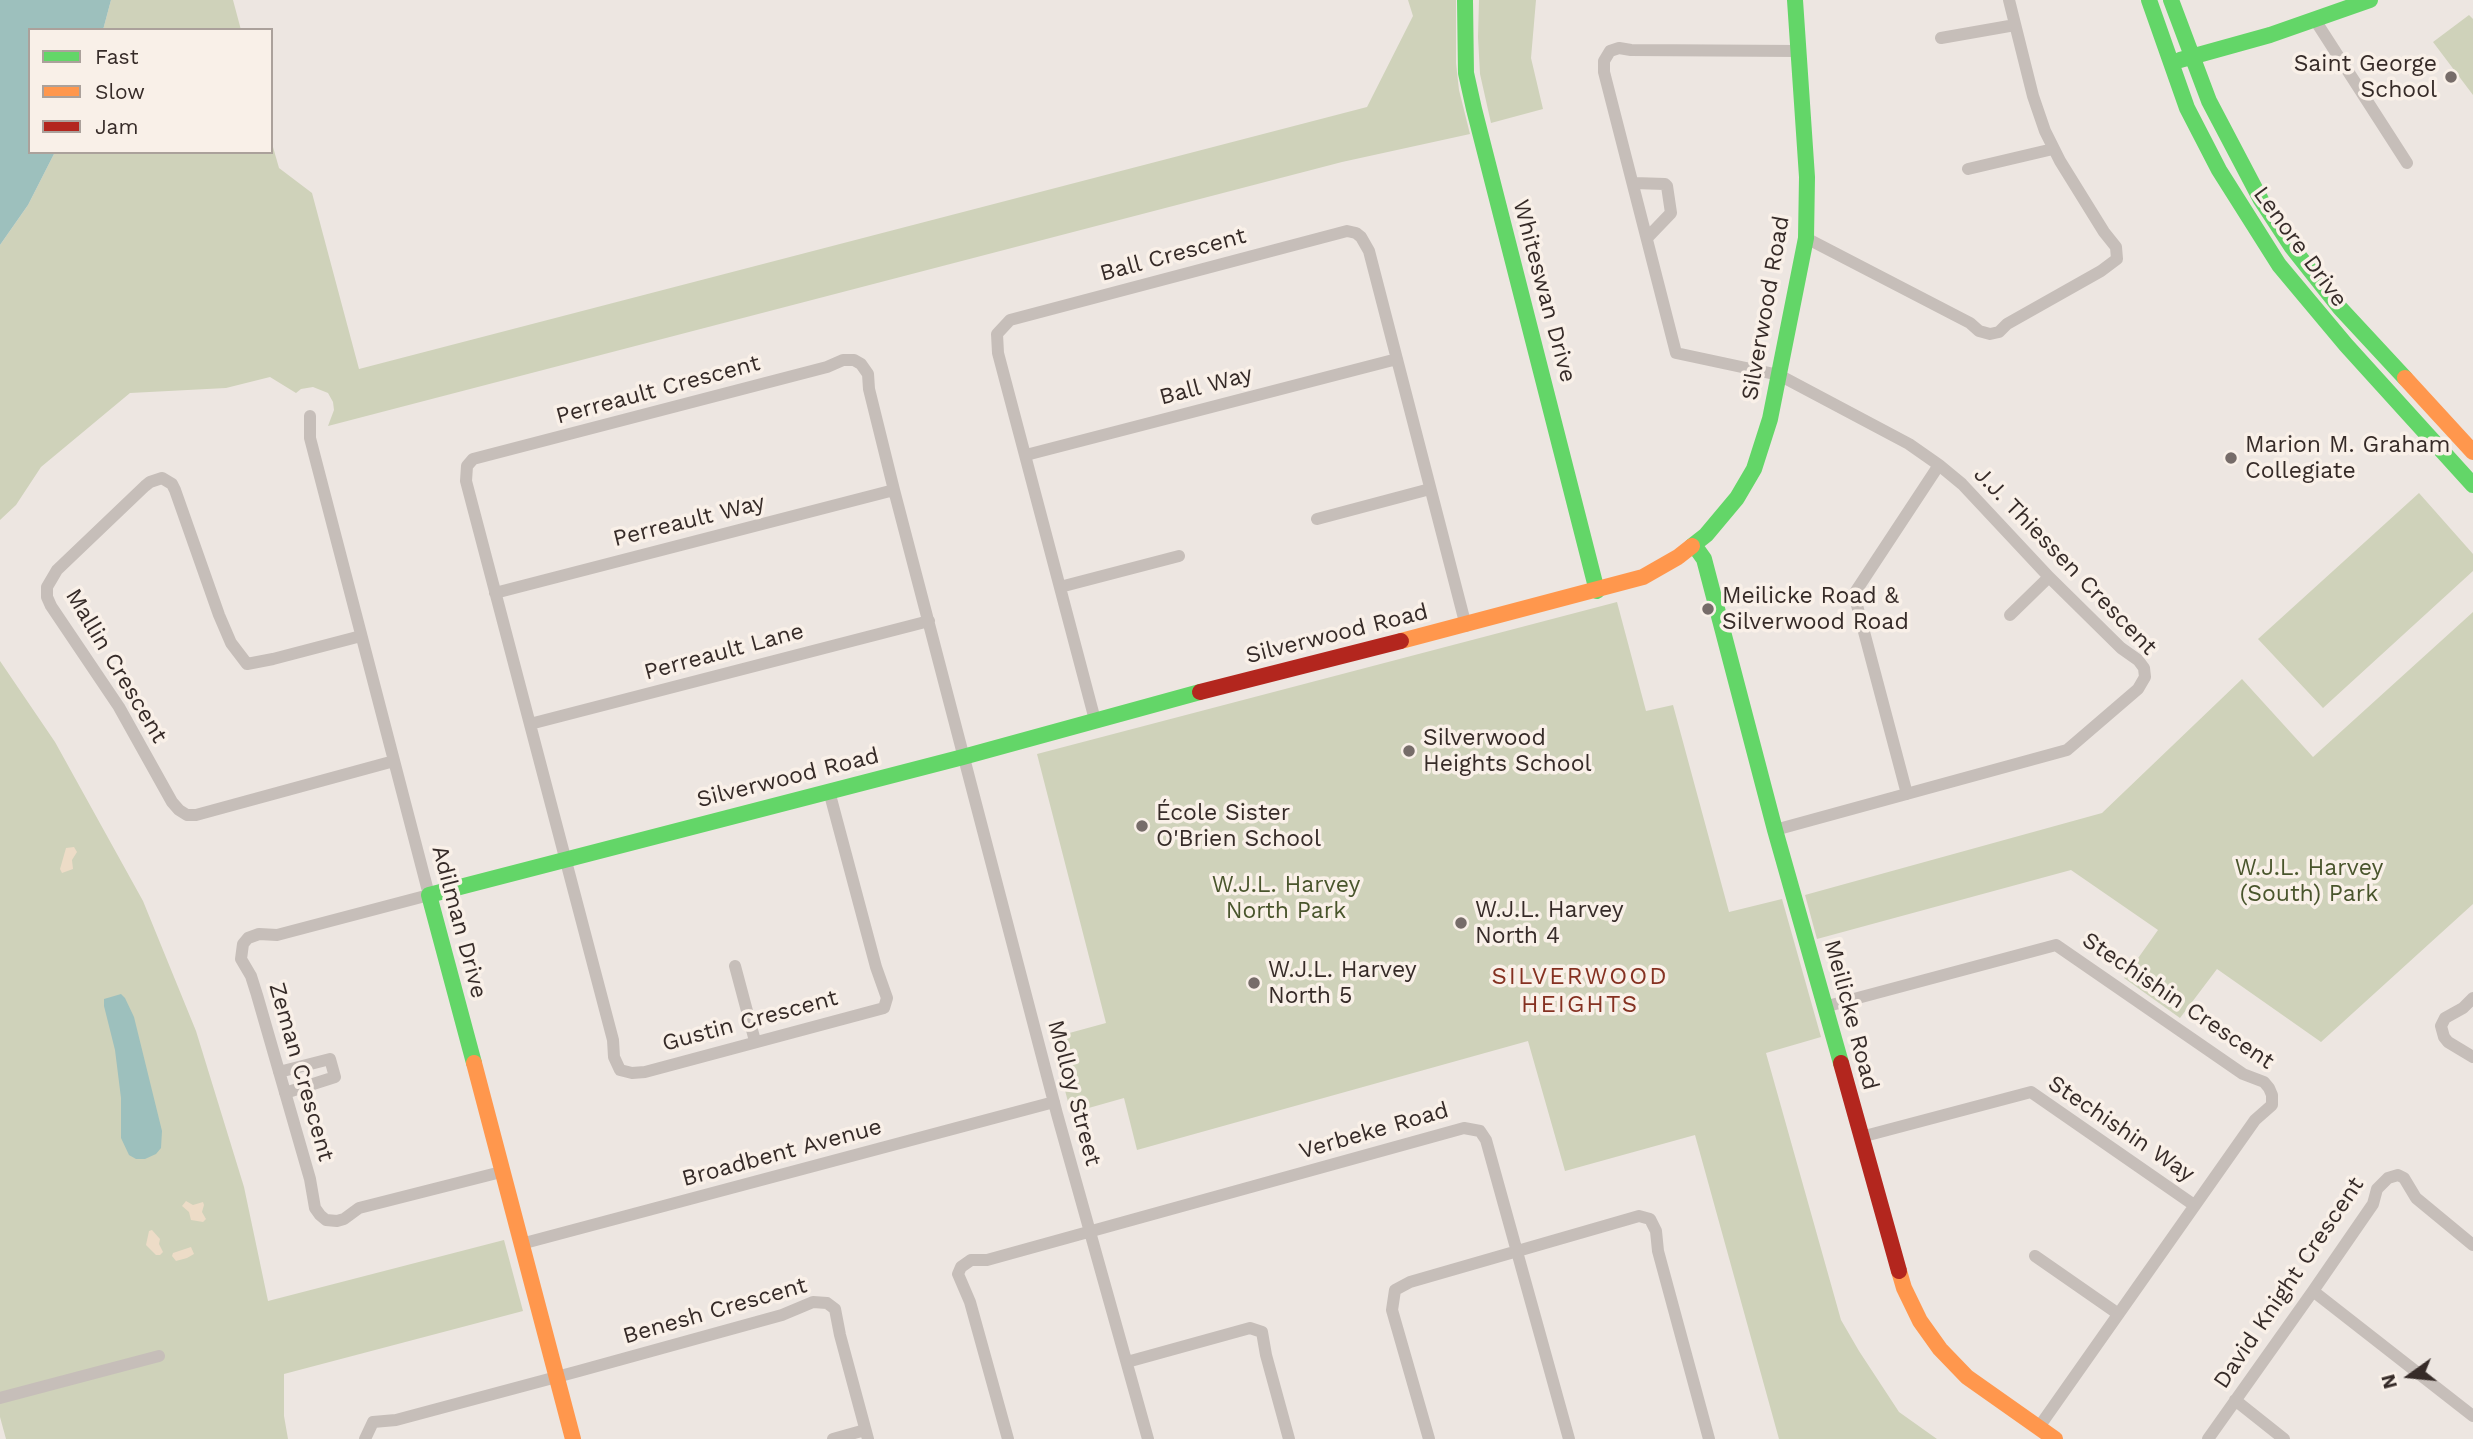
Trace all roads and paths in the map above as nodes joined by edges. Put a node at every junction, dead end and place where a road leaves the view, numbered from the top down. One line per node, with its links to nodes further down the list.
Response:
1 (1465, 0): 33 (street, Whiteswan Drive)
2 (1795, 0): 10 (street, Silverwood Road)
3 (2009, 0): 8 (street)
4 (2149, 0): 12 (street, Lenore Drive)
5 (2171, 0): 11 (street, Lenore Drive)
6 (2370, 0): 7 (street)
7 (2315, 20): 11 (street); 14 (street)
8 (2015, 25): 9 (street); 13 (street)
9 (1941, 38)
10 (1798, 51): 16 (street); 18 (street, Silverwood Road)
11 (2192, 58): 12 (street); 22 (street, Lenore Drive)
12 (2169, 62): 25 (street, Lenore Drive)
13 (2053, 149): 15 (street); 18 (street)
14 (2407, 163)
15 (1968, 169)
16 (1634, 183): 17 (street); 17 (street)
17 (1648, 237): 20 (street, J.J. Thiessen Crescent)
18 (1806, 237): 20 (street, Silverwood Road)
19 (1397, 359): 23 (street, Ball Way); 23 (street, Ball Crescent); 26 (street, Ball Crescent)
20 (1779, 375): 24 (street, J.J. Thiessen Crescent); 29 (street, Silverwood Road)
21 (310, 416): 38 (street, Adilman Drive)
22 (2473, 452)
23 (1026, 455): 32 (street, Ball Crescent)
24 (1939, 465): 31 (street, J.J. Thiessen Crescent); 44 (street)
25 (2473, 485)
26 (1430, 489): 28 (street); 37 (street, Ball Crescent)
27 (894, 490): 34 (street, Perreault Way); 34 (street, Perreault Crescent); 36 (street, Perreault Crescent)
28 (1317, 519)
29 (1694, 545): 33 (street, Silverwood Road); 45 (street, Meilicke Road)
30 (1179, 556): 32 (street)
31 (2049, 577): 35 (street); 44 (street, J.J. Thiessen Crescent)
32 (1060, 587): 39 (street, Ball Crescent)
33 (1597, 591): 37 (street, Silverwood Road)
34 (495, 593): 40 (street, Perreault Crescent)
35 (2010, 615)
36 (929, 621): 40 (street, Perreault Lane); 41 (street, Perreault Crescent)
37 (1466, 626): 39 (street, Silverwood Road)
38 (362, 636): 42 (street, Adilman Drive); 42 (street, Mallin Crescent)
39 (1095, 720): 41 (street, Silverwood Road)
40 (530, 724): 46 (street, Perreault Crescent)
41 (963, 757): 43 (street, Silverwood Road); 55 (street, Molloy Street)
42 (394, 761): 47 (street, Adilman Drive)
43 (829, 791): 46 (street, Silverwood Road); 51 (street, Gustin Crescent)
44 (1907, 794): 45 (street, J.J. Thiessen Crescent)
45 (1775, 830): 50 (street, Meilicke Road)
46 (566, 859): 47 (street, Silverwood Road); 51 (street, Gustin Crescent)
47 (429, 895): 53 (street, Zeman Crescent); 57 (street, Adilman Drive)
48 (735, 966): 51 (street)
49 (2473, 998): 52 (street)
50 (1824, 1007): 56 (street, Meilicke Road); 58 (street, Stechishin Crescent)
51 (755, 1041)
52 (2473, 1057)
53 (279, 1072): 54 (street, Zeman Crescent); 54 (street)
54 (285, 1093): 57 (street, Zeman Crescent)
55 (1054, 1102): 59 (street, Molloy Street); 60 (street, Broadbent Avenue)
56 (1861, 1137): 58 (street, Stechishin Way); 72 (street, Meilicke Road)
57 (501, 1172): 60 (street, Adilman Drive)
58 (2194, 1205): 65 (street, Stechishin Crescent)
59 (1090, 1232): 62 (street, Verbeke Road); 67 (street, Molloy Street); 77 (street)
60 (520, 1244): 68 (street, Adilman Drive)
61 (2473, 1245): 64 (street, David Knight Crescent)
62 (1517, 1253): 80 (street); 81 (street, Verbeke Road); 82 (street)
63 (2035, 1256): 65 (street)
64 (2313, 1291): 70 (street, David Knight Crescent); 71 (street)
65 (2117, 1313): 72 (street, Stechishin Crescent)
66 (159, 1356): 69 (street)
67 (1127, 1362): 78 (street, Molloy Street); 79 (street)
68 (556, 1377): 73 (street, Benesh Crescent); 74 (street); 75 (street, Adilman Drive)
69 (0, 1398)
70 (2235, 1400): 84 (street, David Knight Crescent); 85 (street)
71 (2473, 1416)
72 (2039, 1427): 83 (street, Meilicke Road)
73 (866, 1435): 76 (street)
74 (365, 1439)
75 (573, 1439)
76 (833, 1439)
77 (1008, 1439)
78 (1147, 1439)
79 (1289, 1439)
80 (1429, 1439)
81 (1569, 1439)
82 (1709, 1439)
83 (2055, 1439)
84 (2208, 1439)
85 (2284, 1439)

